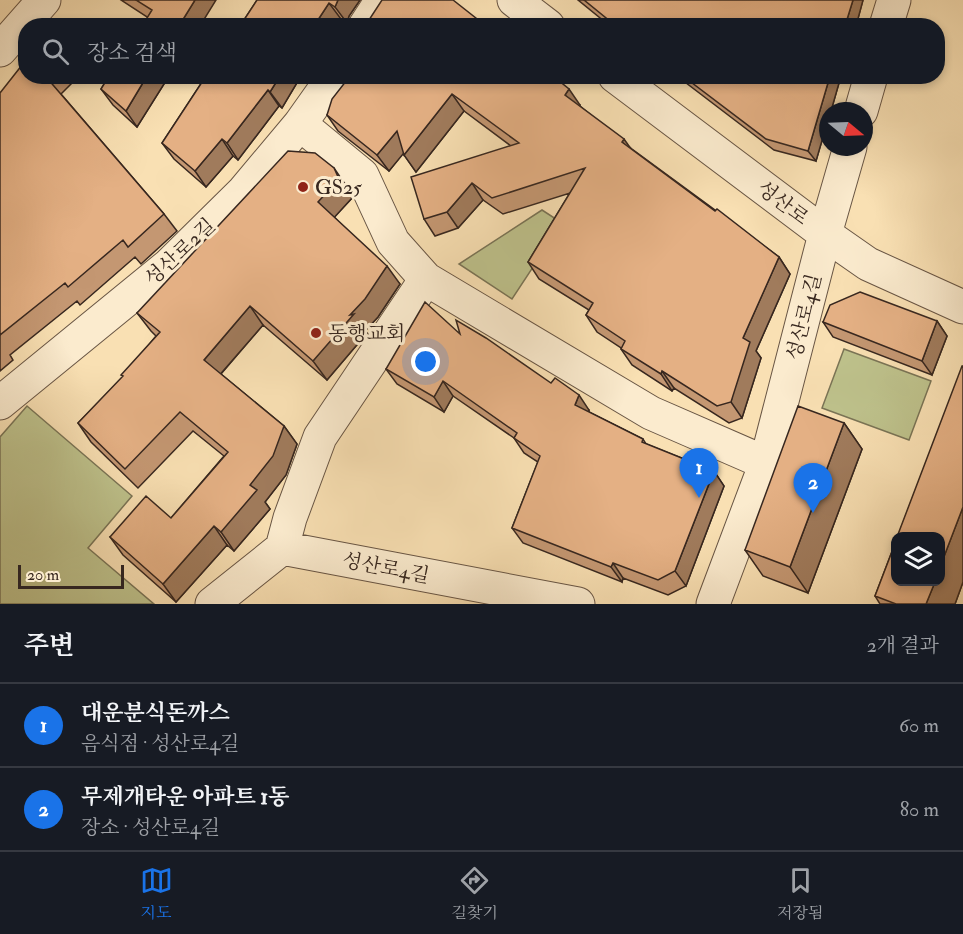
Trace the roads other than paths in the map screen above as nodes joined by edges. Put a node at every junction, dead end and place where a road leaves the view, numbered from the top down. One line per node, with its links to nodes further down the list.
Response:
1 (44, 0): 5 (street)
2 (381, 0): 6 (street)
3 (514, 0): 7 (street)
4 (894, 0): 8 (street)
5 (28, 18)
6 (371, 18)
7 (538, 18)
8 (888, 18)
9 (18, 30): 10 (street)
10 (0, 50)
11 (328, 84): 15 (street, 성산로2길)
12 (626, 84): 17 (street, 성산로)
13 (869, 84): 14 (street)
14 (864, 102)
15 (300, 124): 18 (street); 20 (street, 성산로2길)
16 (847, 156): 17 (street, 성산로4길)
17 (825, 234): 19 (street, 성산로); 21 (street, 성산로4길)
18 (426, 279): 21 (street); 22 (street)
19 (963, 307)
20 (0, 403)
21 (766, 463): 25 (street, 성산로4길)
22 (282, 548): 23 (street); 24 (street, 성산로4길)
23 (212, 604)
24 (578, 604)
25 (713, 604)

